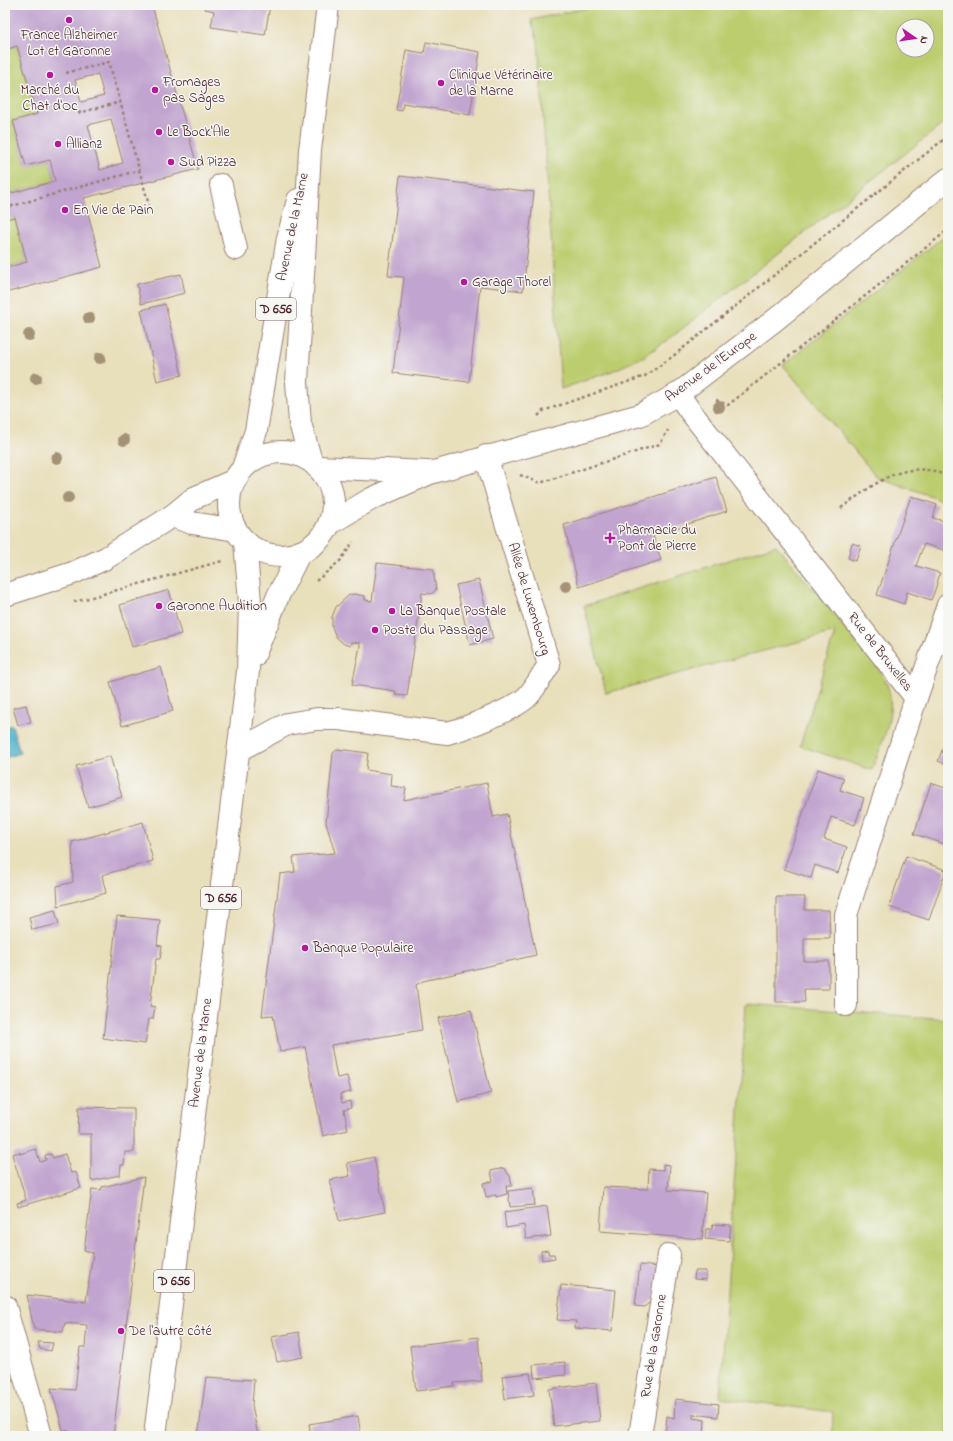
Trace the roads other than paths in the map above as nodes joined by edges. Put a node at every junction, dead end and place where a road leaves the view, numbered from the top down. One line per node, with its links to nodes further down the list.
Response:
1 (328, 5): 2 (main road, Avenue de la Marne / D 656)
2 (310, 150): 8 (main road, Avenue de la Marne / D 656); 10 (main road, Avenue de la Marne / D 656)
3 (948, 180): 6 (main road, Avenue de l'Europe)
4 (221, 185): 5 (main road)
5 (236, 249)
6 (678, 394): 7 (main road, Avenue de l'Europe); 18 (main road, Rue de Bruxelles)
7 (486, 456): 9 (main road, Avenue de l'Europe); 19 (main road, Allée de Luxembourg)
8 (314, 464): 9 (main road, Avenue de l'Europe); 10 (main road); 12 (main road)
9 (430, 472): 12 (main road, Avenue de l'Europe)
10 (239, 474): 11 (main road); 13 (main road)
11 (172, 516): 13 (main road); 15 (main road)
12 (329, 524): 14 (main road)
13 (240, 536): 14 (main road); 17 (main road, Avenue de la Marne / D 656)
14 (300, 552): 17 (main road, Avenue de la Marne / D 656)
15 (5, 596)
16 (948, 605): 18 (main road)
17 (248, 670): 19 (main road, Avenue de la Marne / D 656)
18 (916, 698): 20 (main road, Rue de Bruxelles)
19 (238, 750): 24 (main road, Avenue de la Marne / D 656)
20 (846, 1005)
21 (669, 1255): 25 (main road, Rue de la Garonne)
22 (5, 1306): 23 (main road)
23 (41, 1436)
24 (155, 1436)
25 (640, 1436)

